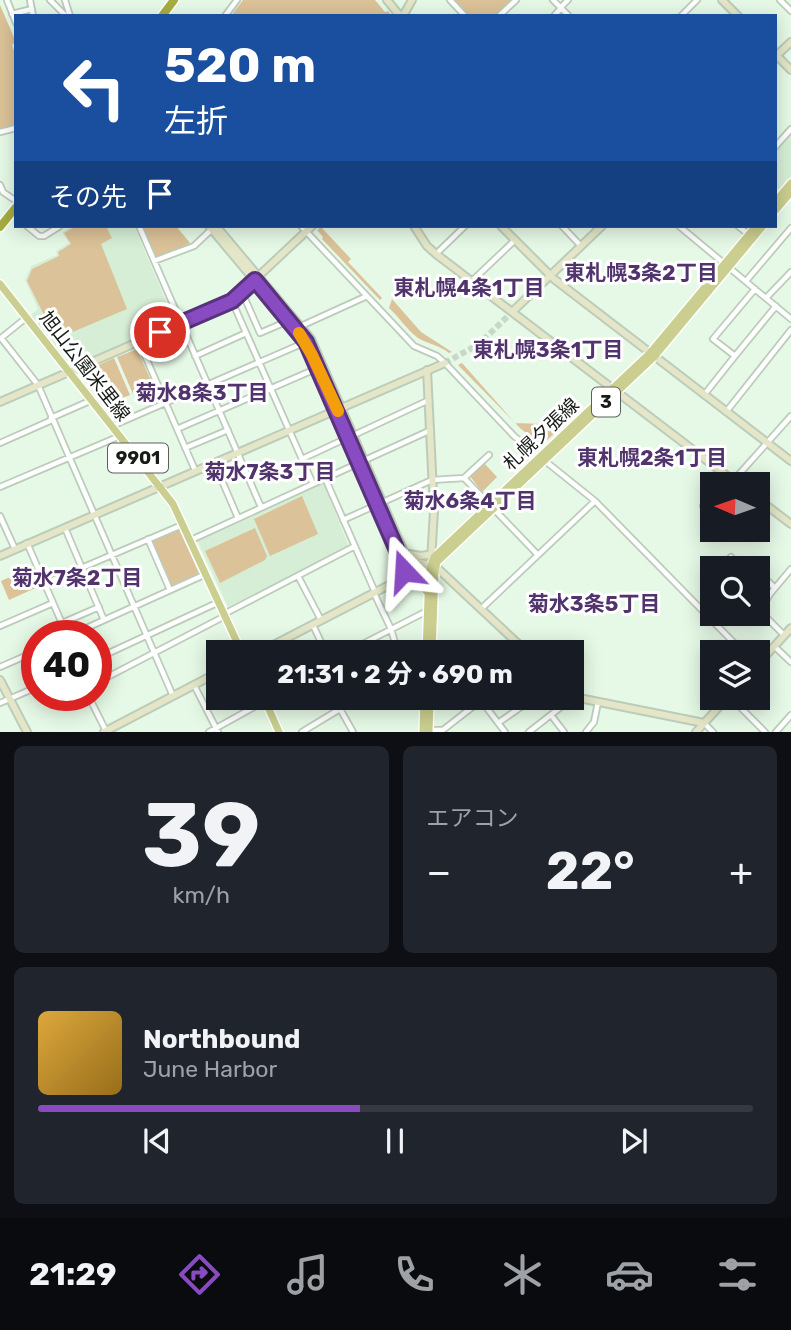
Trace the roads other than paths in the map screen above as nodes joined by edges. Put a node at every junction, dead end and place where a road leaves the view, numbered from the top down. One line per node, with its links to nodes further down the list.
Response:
1 (7, 0): 15 (street)
2 (30, 0): 13 (street)
3 (50, 0): 17 (street)
4 (387, 0): 18 (street)
5 (450, 0): 19 (street)
6 (516, 0): 20 (street)
7 (553, 0): 12 (street)
8 (568, 0): 12 (street)
9 (697, 0): 23 (street)
10 (722, 0): 24 (street)
11 (780, 0): 14 (street)
12 (561, 8): 21 (street); 22 (street)
13 (32, 9): 15 (street); 16 (street)
14 (791, 11)
15 (12, 14): 25 (street)
16 (33, 14)
17 (66, 14)
18 (400, 14)
19 (463, 14)
20 (501, 14)
21 (556, 14)
22 (567, 14)
23 (683, 14)
24 (736, 14)
25 (14, 18)
26 (791, 42): 27 (street)
27 (777, 55)
28 (777, 57): 29 (street)
29 (791, 70)
30 (791, 129): 31 (street)
31 (777, 144)
32 (791, 183): 34 (main road)
33 (0, 185): 36 (street)
34 (778, 192)
35 (791, 192): 37 (main road)
36 (14, 200)
37 (777, 209)
38 (14, 212): 39 (highway)
39 (0, 227)
40 (29, 228): 41 (street)
41 (57, 228)
42 (140, 228): 60 (street)
43 (212, 228): 60 (street)
44 (214, 228): 64 (street)
45 (415, 228): 59 (street)
46 (463, 228): 59 (street)
47 (503, 228): 57 (street)
48 (564, 228): 58 (street)
49 (600, 228): 58 (street)
50 (681, 228): 61 (street)
51 (741, 228): 56 (street)
52 (754, 228): 56 (main road, 札幌夕張線 / 3)
53 (761, 228): 61 (main road, 札幌夕張線 / 3)
54 (791, 228): 66 (street)
55 (303, 229): 64 (street); 70 (street)
56 (749, 234): 61 (main road, 札幌夕張線 / 3)
57 (515, 240): 63 (street); 65 (street)
58 (582, 246): 63 (street)
59 (436, 254): 65 (street)
60 (154, 261): 78 (street)
61 (727, 265): 66 (street); 85 (main road, 札幌夕張線 / 3)
62 (791, 272): 71 (street)
63 (550, 276): 74 (street); 85 (street)
64 (257, 278): 69 (street); 77 (street); 79 (street)
65 (472, 281): 74 (street)
66 (746, 281): 68 (street)
67 (0, 284): 75 (main road, 旭山公園米里線 / 9901)
68 (755, 289): 71 (street); 87 (street)
69 (242, 292): 72 (street); 77 (street)
70 (367, 296): 79 (street); 89 (street)
71 (766, 298): 73 (street)
72 (232, 301): 78 (street); 81 (street)
73 (776, 306): 76 (street); 87 (street)
74 (512, 312): 96 (street)
75 (27, 317): 82 (street); 92 (main road, 旭山公園米里線 / 9901)
76 (791, 319)
77 (289, 321): 84 (street)
78 (181, 323): 83 (street); 86 (street)
79 (301, 326): 102 (street)
80 (791, 330): 104 (street)
81 (246, 333): 86 (street); 88 (street)
82 (0, 339): 93 (street)
83 (139, 342): 92 (street); 101 (street)
84 (306, 342): 88 (street); 90 (street)
85 (652, 355): 96 (main road, 札幌夕張線 / 3); 97 (street)
86 (195, 356): 94 (street)
87 (735, 356): 97 (street)
88 (258, 363): 94 (street); 95 (street)
89 (445, 363): 91 (street); 121 (street)
90 (318, 368): 95 (street); 102 (street)
91 (427, 370): 99 (street); 102 (street)
92 (69, 372): 93 (street); 98 (main road, 旭山公園米里線 / 9901)
93 (38, 385): 100 (street); 106 (street)
94 (208, 385): 101 (street); 103 (street)
95 (270, 389): 103 (street); 110 (street)
96 (615, 390): 121 (main road, 札幌夕張線 / 3); 126 (street)
97 (704, 395): 104 (street)
98 (92, 400): 106 (street); 107 (main road, 旭山公園米里線 / 9901)
99 (430, 400): 111 (street); 113 (street)
100 (0, 401)
101 (166, 403): 107 (street); 108 (street)
102 (339, 408): 110 (street); 113 (street)
103 (219, 411): 108 (street); 109 (street)
104 (726, 412): 115 (street)
105 (791, 416): 115 (street)
106 (52, 419): 114 (street); 119 (street)
107 (112, 426): 112 (main road, 旭山公園米里線 / 9901)
108 (177, 429): 116 (street)
109 (228, 430): 116 (street); 117 (street)
110 (288, 430): 117 (street); 120 (street)
111 (431, 430): 122 (street); 130 (street)
112 (120, 436): 119 (street); 132 (main road, 旭山公園米里線 / 9901)
113 (351, 436): 120 (street); 122 (street)
114 (0, 443)
115 (767, 443): 123 (street); 127 (street)
116 (185, 448): 125 (street)
117 (237, 452): 124 (street); 137 (street)
118 (489, 455): 129 (street)
119 (68, 458): 133 (street); 139 (street)
120 (302, 458): 131 (street)
121 (542, 459): 134 (street); 136 (main road, 札幌夕張線 / 3)
122 (362, 461): 128 (street); 135 (street)
123 (791, 461)
124 (215, 462): 125 (street); 141 (street)
125 (195, 470): 132 (street)
126 (722, 472)
127 (745, 472)
128 (325, 478): 131 (street); 142 (street)
129 (464, 478): 130 (street); 136 (street)
130 (432, 480): 135 (street); 152 (street)
131 (313, 484): 137 (street)
132 (160, 486): 139 (street); 143 (main road, 旭山公園米里線 / 9901)
133 (0, 487)
134 (595, 501): 154 (street); 196 (street)
135 (380, 503): 142 (street); 151 (street)
136 (492, 506): 152 (main road, 札幌夕張線 / 3); 154 (street); 156 (main road, 札幌夕張線 / 3)
137 (261, 507): 141 (street)
138 (770, 509): 144 (street)
139 (93, 514): 145 (street); 153 (street)
140 (0, 516): 150 (street)
141 (238, 518): 147 (street)
142 (343, 520): 149 (street)
143 (183, 524): 146 (street); 147 (main road, 旭山公園米里線 / 9901)
144 (791, 524)
145 (64, 527): 148 (street); 157 (street)
146 (148, 539): 153 (street); 166 (street)
147 (191, 540): 160 (main road, 旭山公園米里線 / 9901)
148 (27, 543): 150 (street); 164 (street)
149 (355, 546): 161 (street); 167 (street)
150 (15, 549): 155 (street)
151 (402, 553): 152 (street); 156 (street); 158 (street); 162 (street)
152 (435, 554): 156 (main road, 札幌夕張線 / 3)
153 (110, 555): 157 (street); 173 (street)
154 (538, 555): 174 (street)
155 (0, 556)
156 (433, 566): 158 (street); 168 (main road, 札幌夕張線 / 3); 174 (street); 194 (main road, 札幌夕張線 / 3)
157 (82, 568): 164 (street); 172 (street)
158 (420, 569): 162 (street)
159 (791, 569): 165 (street)
160 (206, 573): 166 (street); 170 (main road, 旭山公園米里線 / 9901)
161 (298, 576): 176 (street); 180 (street)
162 (402, 578): 167 (street); 168 (main road)
163 (770, 583): 165 (street)
164 (44, 584): 171 (street)
165 (775, 588): 169 (street)
166 (170, 590): 173 (street)
167 (374, 592): 180 (street); 185 (street)
168 (428, 593): 175 (main road, 札幌夕張線 / 3)
169 (770, 595)
170 (219, 602): 176 (main road, 旭山公園米里線 / 9901); 187 (street)
171 (53, 603): 177 (street); 183 (street)
172 (99, 607): 178 (street); 179 (street)
173 (134, 607): 179 (street); 187 (street)
174 (481, 609): 195 (street)
175 (427, 611): 185 (street); 193 (main road, 札幌夕張線 / 3)
176 (225, 615): 188 (main road, 旭山公園米里線 / 9901); 200 (street)
177 (61, 620)
178 (69, 620)
179 (104, 620)
180 (321, 620): 182 (street)
181 (770, 621): 186 (street)
182 (313, 624): 189 (street); 190 (street)
183 (0, 626)
184 (791, 628): 186 (street)
185 (391, 629): 191 (street); 192 (street)
186 (784, 635): 197 (street)
187 (146, 636): 199 (street); 200 (street)
188 (237, 640)
189 (283, 640)
190 (320, 640)
191 (370, 640)
192 (394, 640)
193 (426, 640)
194 (432, 640)
195 (514, 640)
196 (731, 640)
197 (774, 646): 198 (street); 202 (street)
198 (770, 650)
199 (112, 652)
200 (154, 653): 204 (street); 209 (street)
201 (21, 658): 203 (street)
202 (791, 663)
203 (0, 667)
204 (112, 675)
205 (206, 679): 207 (street)
206 (0, 680): 211 (street)
207 (194, 685): 209 (street); 231 (street)
208 (21, 694): 211 (street)
209 (173, 696): 232 (street)
210 (584, 698): 212 (street)
211 (10, 699): 213 (street); 234 (street)
212 (598, 702): 230 (street); 242 (street)
213 (0, 703)
214 (247, 710): 231 (street)
215 (269, 710): 236 (main road)
216 (337, 710): 237 (street)
217 (341, 710): 238 (street)
218 (424, 710): 233 (main road)
219 (428, 710): 233 (main road)
220 (468, 710): 233 (street)
221 (489, 710): 229 (street)
222 (517, 710): 229 (street)
223 (557, 710): 227 (street)
224 (717, 710): 230 (street)
225 (742, 710): 245 (street)
226 (96, 711): 232 (street)
227 (551, 715): 240 (street); 241 (street)
228 (791, 715): 246 (street)
229 (498, 723): 239 (street)
230 (704, 723): 243 (street); 244 (street)
231 (217, 729): 235 (street)
232 (105, 731)
233 (425, 731)
234 (27, 732)
235 (209, 732)
236 (279, 732)
237 (302, 732)
238 (353, 732)
239 (505, 732)
240 (529, 732)
241 (564, 732)
242 (586, 732)
243 (696, 732)
244 (713, 732)
245 (765, 732)
246 (776, 732)

